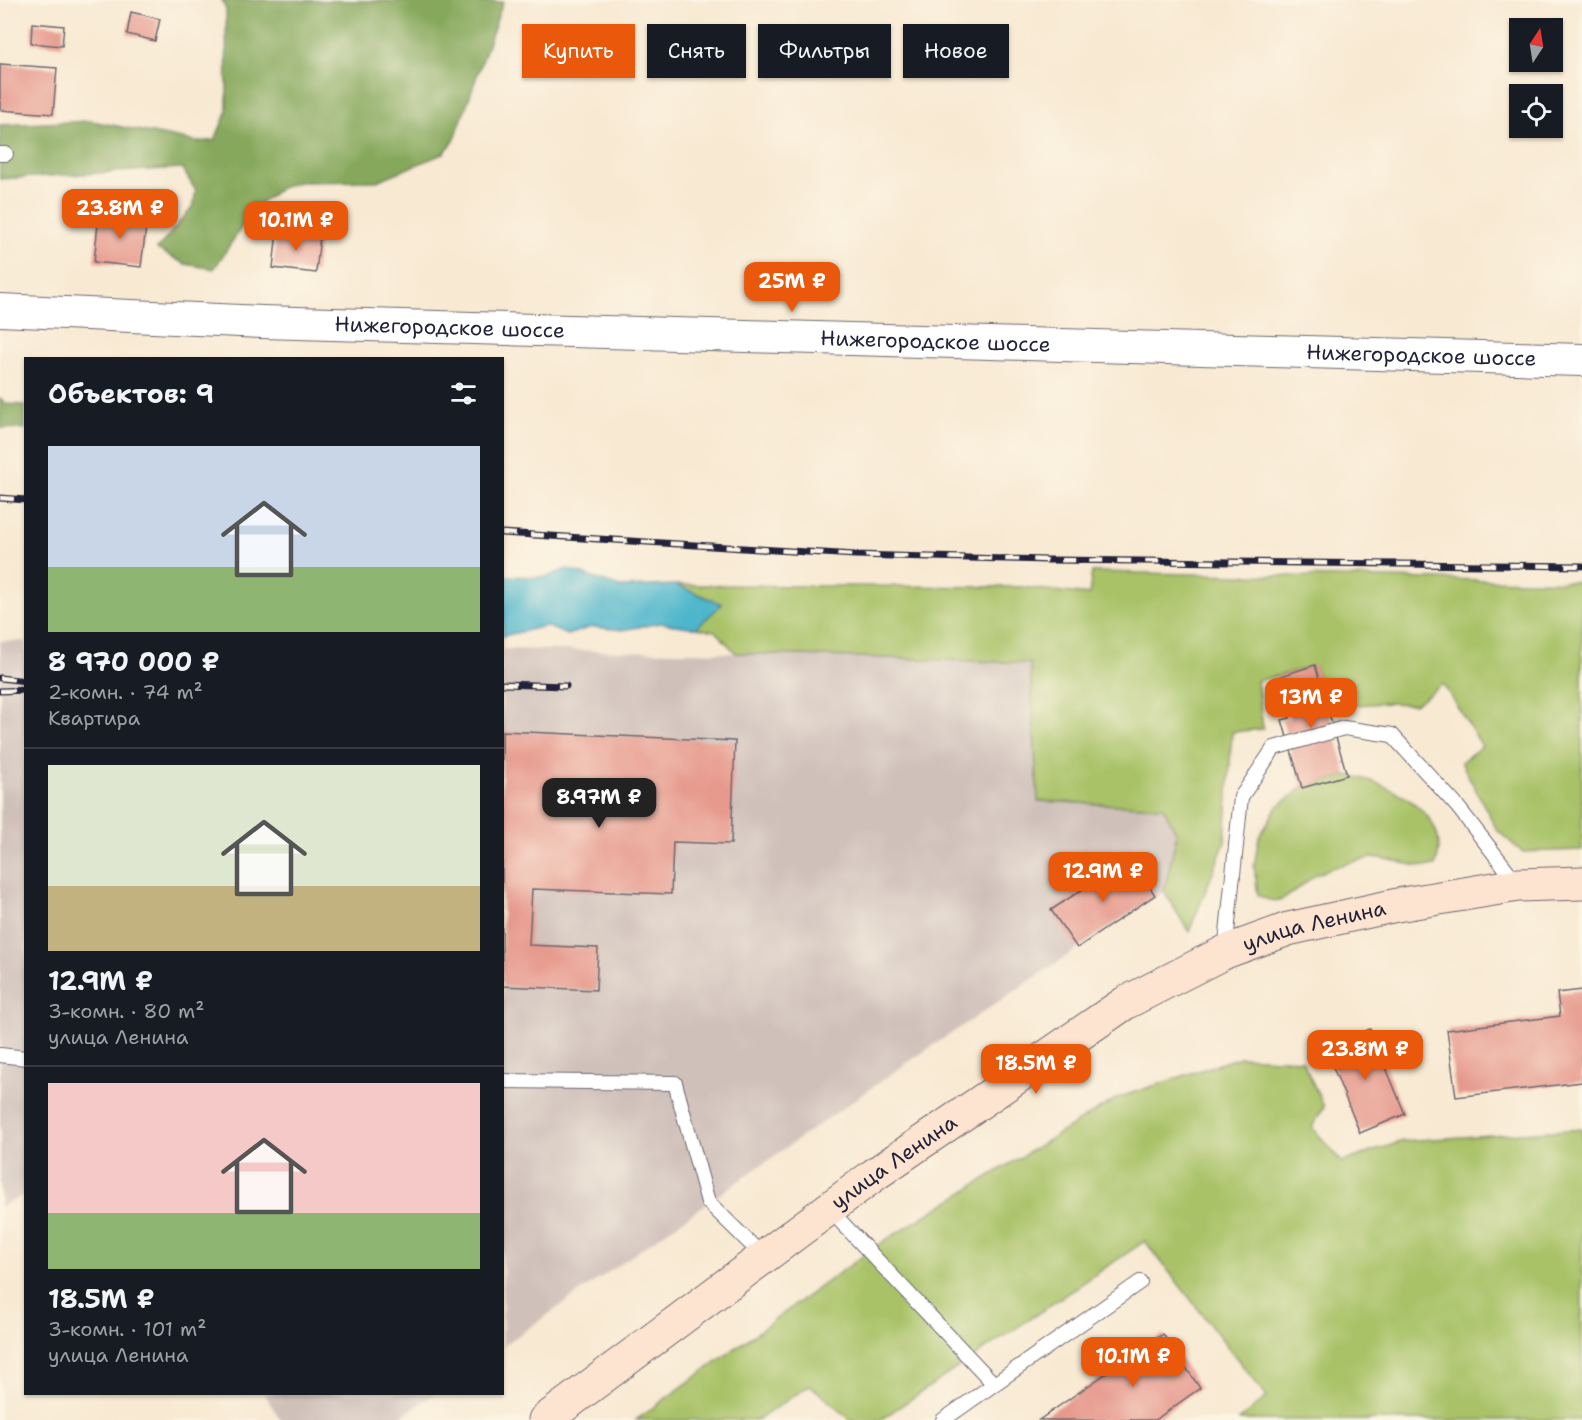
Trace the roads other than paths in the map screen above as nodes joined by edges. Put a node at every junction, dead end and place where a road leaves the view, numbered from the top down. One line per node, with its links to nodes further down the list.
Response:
1 (0, 310): 2 (street, Нижегородское шоссе)
2 (1582, 360)
3 (1582, 883): 4 (main road, улица Ленина)
4 (1518, 885): 5 (main road, улица Ленина); 5 (lane)
5 (1225, 952): 9 (main road, улица Ленина)
6 (0, 1055): 7 (lane)
7 (24, 1058)
8 (504, 1081): 10 (lane)
9 (829, 1209): 10 (main road, улица Ленина); 12 (lane)
10 (764, 1257): 13 (main road, улица Ленина)
11 (1140, 1282): 12 (lane)
12 (994, 1384): 14 (lane)
13 (545, 1420)
14 (943, 1420)

